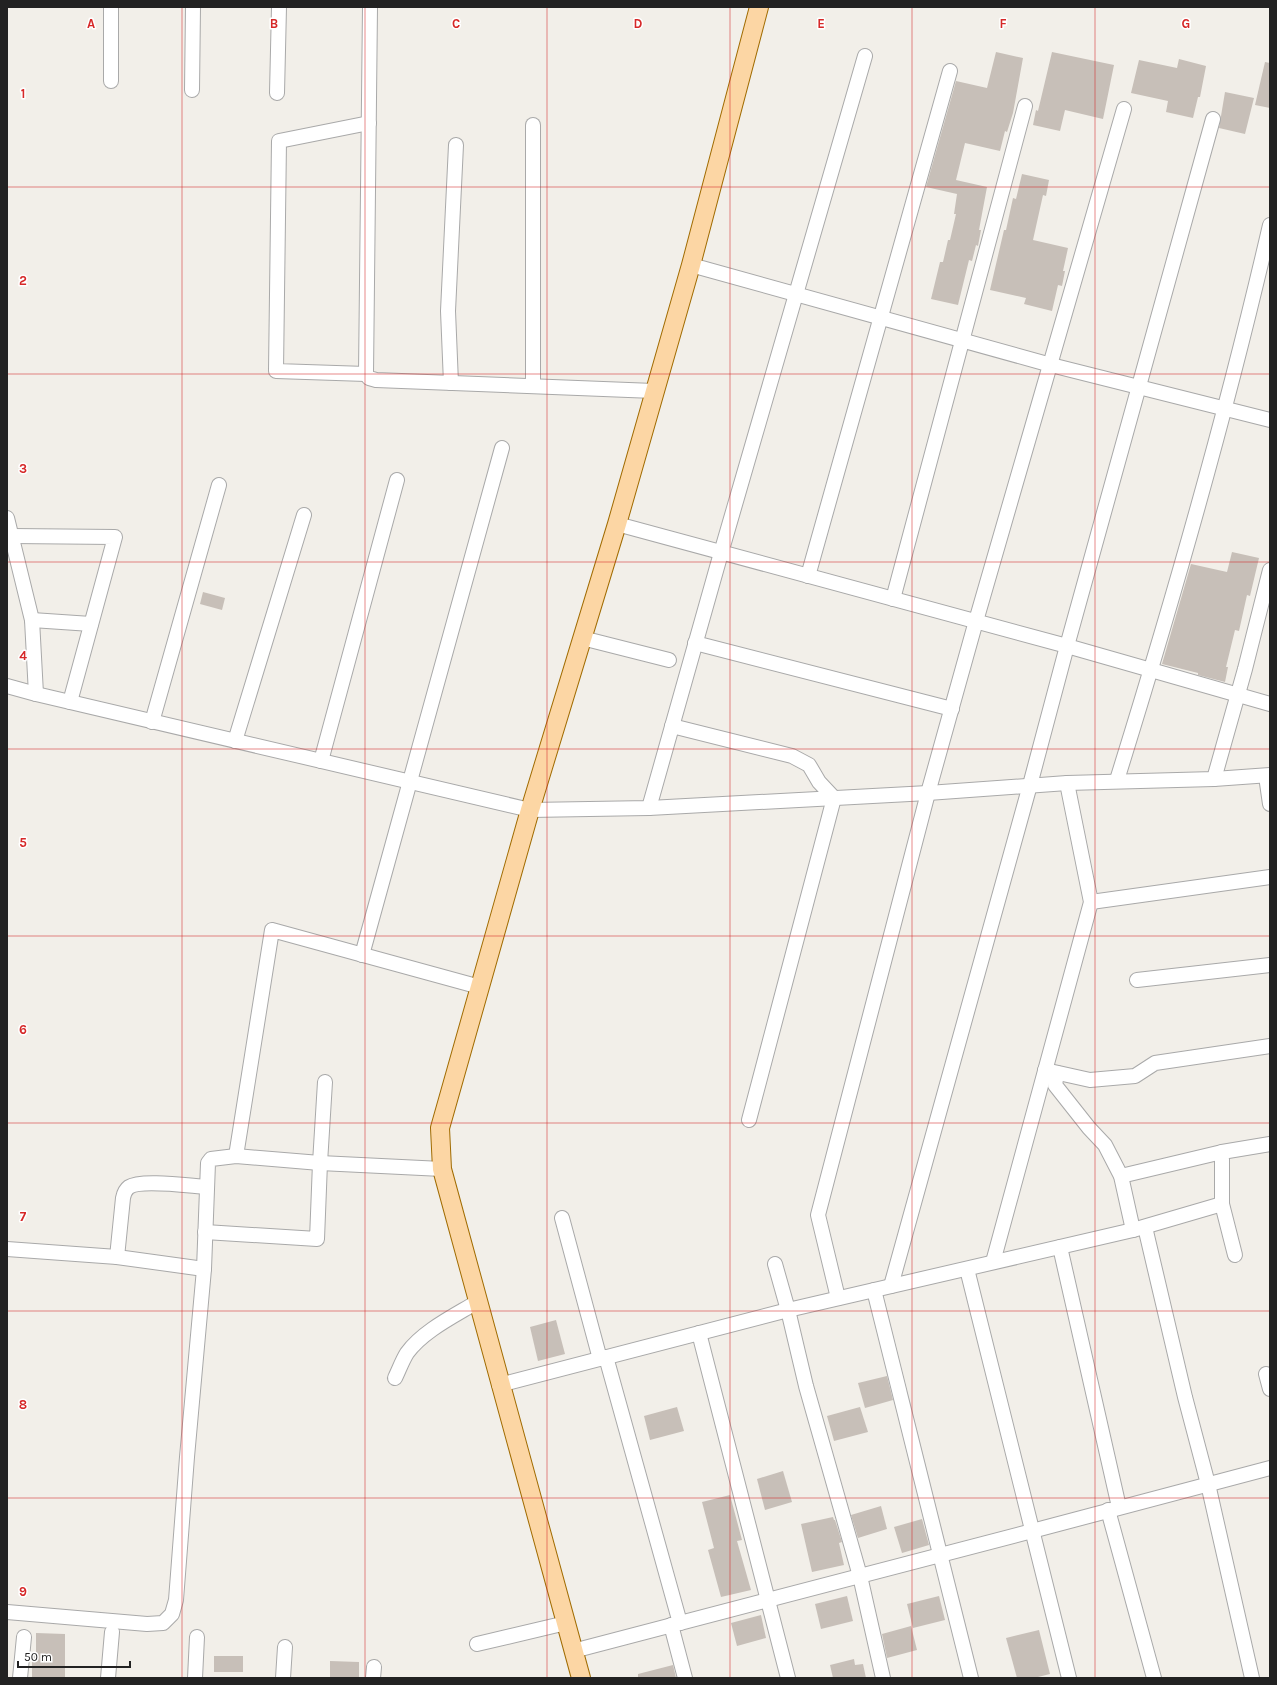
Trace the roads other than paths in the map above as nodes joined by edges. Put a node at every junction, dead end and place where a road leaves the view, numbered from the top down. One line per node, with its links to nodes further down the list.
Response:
1 (111, 7): 8 (street)
2 (193, 7): 9 (street)
3 (279, 7): 10 (street)
4 (370, 7): 14 (street)
5 (758, 7): 18 (main road)
6 (865, 56): 20 (street)
7 (950, 71): 21 (street)
8 (110, 81)
9 (192, 90)
10 (277, 93)
11 (1025, 106): 22 (street)
12 (1124, 109): 23 (street)
13 (1214, 119): 27 (street)
14 (369, 123): 24 (street); 24 (street)
15 (533, 125): 26 (street)
16 (456, 145): 25 (street)
17 (1270, 225): 19 (street)
18 (691, 265): 20 (street); 28 (main road)
19 (1264, 276): 29 (street)
20 (796, 293): 21 (street); 38 (street)
21 (881, 317): 22 (street); 40 (street)
22 (962, 340): 23 (street); 41 (street)
23 (1051, 365): 27 (street); 43 (street)
24 (366, 374): 25 (street)
25 (451, 383): 26 (street)
26 (533, 386): 28 (street)
27 (1139, 387): 29 (street); 47 (street)
28 (654, 391): 36 (main road)
29 (1224, 409): 30 (street); 49 (street)
30 (1270, 420)
31 (502, 448): 63 (street)
32 (397, 480): 59 (street)
33 (219, 485): 56 (street)
34 (304, 515): 58 (street)
35 (7, 518): 37 (street)
36 (616, 524): 38 (street); 45 (main road)
37 (12, 536): 42 (street); 44 (street)
38 (721, 552): 40 (street); 46 (street)
39 (1270, 570): 52 (street)
40 (808, 576): 41 (street)
41 (893, 599): 43 (street)
42 (32, 620): 44 (street); 51 (street)
43 (976, 621): 47 (street); 55 (street)
44 (91, 624): 53 (street)
45 (582, 638): 48 (street); 70 (main road)
46 (695, 643): 55 (street); 57 (street)
47 (1067, 646): 49 (street); 65 (street)
48 (670, 660)
49 (1151, 669): 52 (street); 62 (street)
50 (7, 686): 51 (street)
51 (36, 694): 53 (street)
52 (1238, 695): 54 (street); 61 (street)
53 (70, 702): 56 (street)
54 (1270, 704)
55 (952, 709): 66 (street)
56 (152, 722): 58 (street)
57 (672, 726): 67 (street); 69 (street)
58 (235, 741): 59 (street)
59 (321, 761): 63 (street)
60 (1268, 775): 61 (street); 68 (street)
61 (1214, 778): 62 (street)
62 (1117, 780): 64 (street)
63 (410, 782): 70 (street); 73 (street)
64 (1067, 783): 65 (street); 72 (street)
65 (1030, 786): 66 (street); 100 (street)
66 (928, 793): 67 (street); 102 (street)
67 (834, 798): 69 (street); 80 (street)
68 (1270, 804)
69 (649, 808): 70 (street)
70 (530, 810): 76 (main road)
71 (1270, 877): 72 (street)
72 (1091, 902): 78 (street)
73 (362, 955): 76 (street); 83 (street)
74 (1270, 965): 75 (street)
75 (1137, 980)
76 (480, 988): 85 (main road)
77 (1270, 1046): 78 (street)
78 (1051, 1071): 86 (street); 96 (street)
79 (325, 1082): 84 (street)
80 (749, 1120)
81 (1270, 1144): 82 (street)
82 (1222, 1152): 86 (street); 88 (street)
83 (236, 1156): 84 (street); 87 (street)
84 (320, 1163): 85 (street); 91 (street)
85 (442, 1169): 103 (main road)
86 (1121, 1176): 90 (street)
87 (207, 1187): 91 (street); 95 (street)
88 (1222, 1204): 90 (street); 94 (street)
89 (562, 1218): 106 (street)
90 (1139, 1228): 92 (street); 112 (street)
91 (205, 1232): 98 (street)
92 (1060, 1247): 96 (street); 113 (street)
93 (7, 1249): 95 (street)
94 (1235, 1255)
95 (117, 1256): 98 (street)
96 (993, 1262): 99 (street)
97 (775, 1264): 104 (street)
98 (204, 1269): 118 (street)
99 (968, 1269): 100 (street); 114 (street)
100 (892, 1286): 101 (street)
101 (874, 1290): 102 (street); 115 (street)
102 (838, 1298): 104 (street)
103 (477, 1302): 108 (street); 109 (main road)
104 (788, 1310): 105 (street); 116 (street)
105 (699, 1333): 106 (street); 117 (street)
106 (603, 1358): 109 (street); 120 (street)
107 (1266, 1374): 110 (street)
108 (394, 1378)
109 (499, 1384): 119 (main road)
110 (1270, 1389)
111 (1270, 1468): 112 (street)
112 (1208, 1484): 113 (street); 138 (street)
113 (1113, 1509): 114 (street); 137 (street)
114 (1032, 1531): 115 (street); 136 (street)
115 (940, 1555): 116 (street); 135 (street)
116 (860, 1576): 117 (street); 134 (street)
117 (768, 1600): 120 (street); 133 (street)
118 (7, 1612)
119 (566, 1623): 124 (street); 126 (main road)
120 (676, 1624): 126 (street); 132 (street)
121 (112, 1632): 128 (street)
122 (24, 1636): 127 (street)
123 (197, 1637): 129 (street)
124 (477, 1644)
125 (285, 1647): 130 (street)
126 (573, 1651): 131 (main road)
127 (20, 1678)
128 (108, 1678)
129 (195, 1678)
130 (283, 1678)
131 (580, 1678)
132 (685, 1678)
133 (788, 1678)
134 (883, 1678)
135 (971, 1678)
136 (1069, 1678)
137 (1154, 1678)
138 (1252, 1678)

